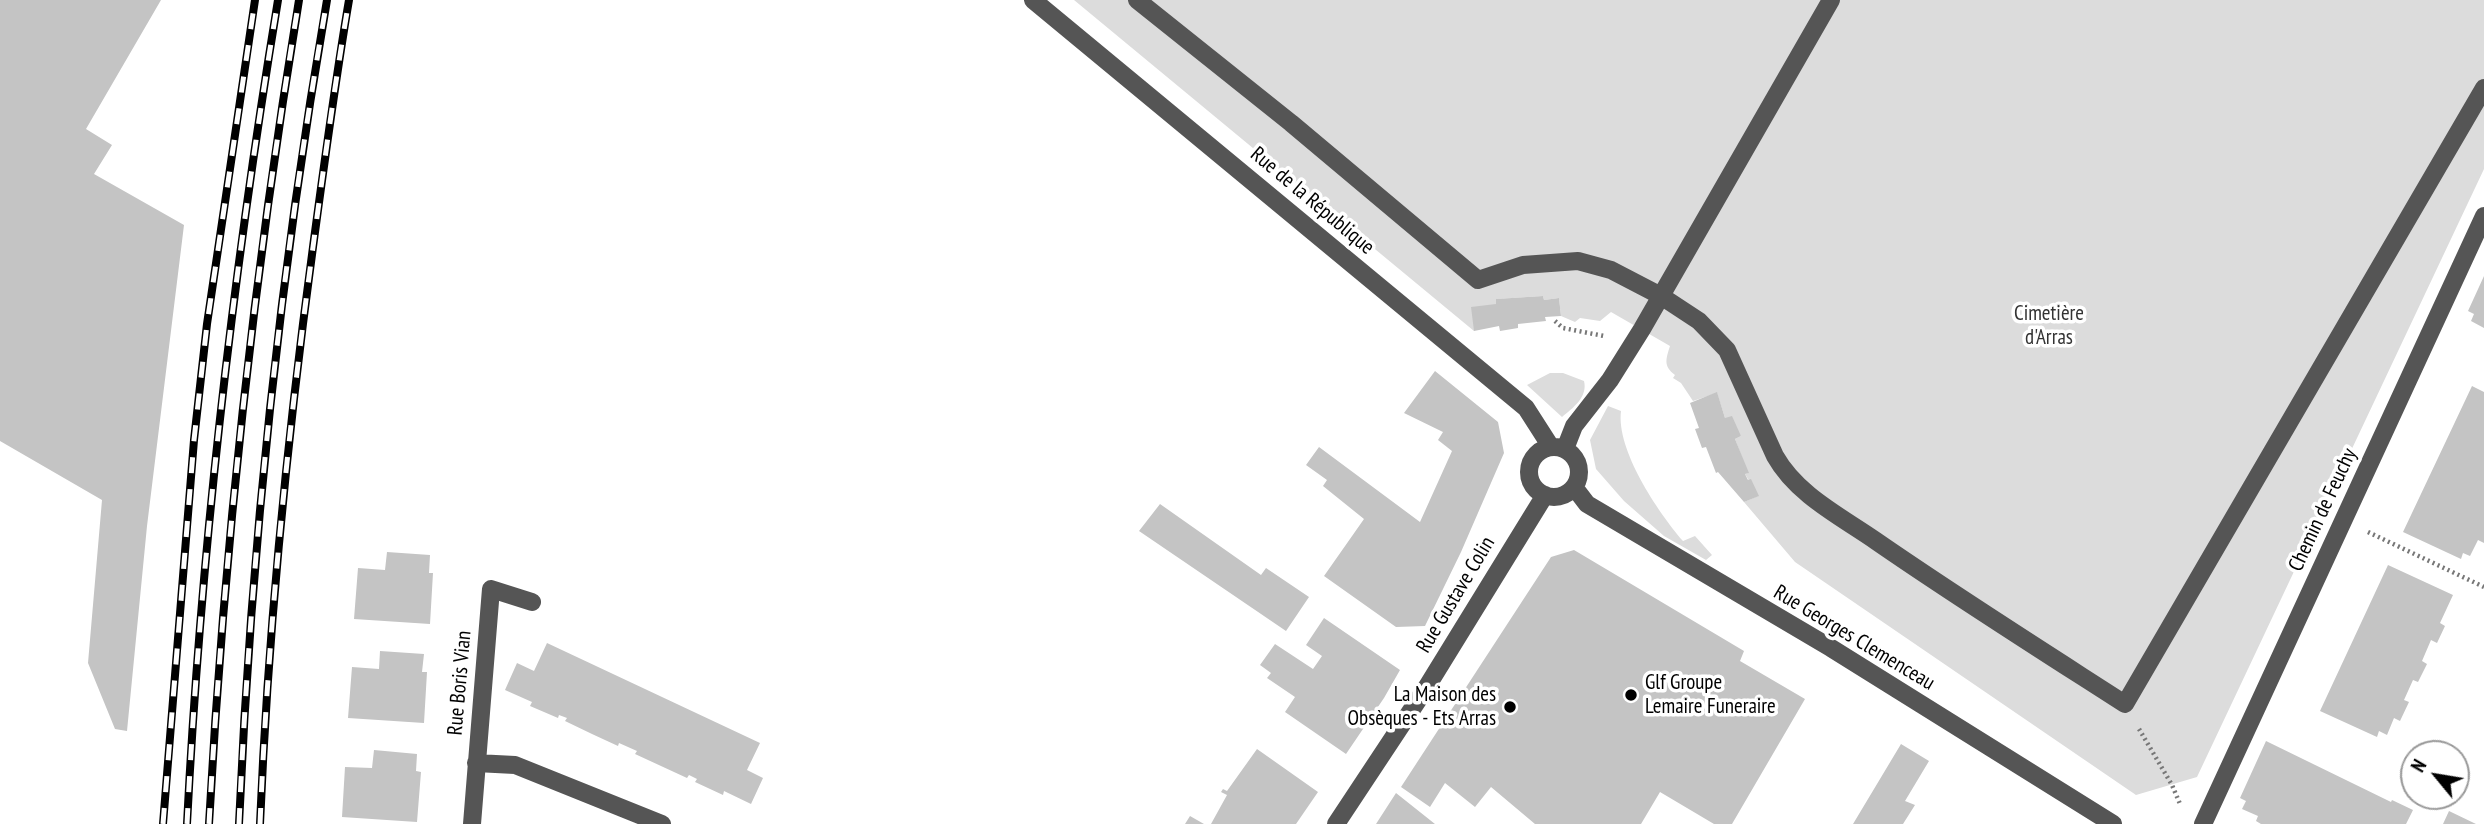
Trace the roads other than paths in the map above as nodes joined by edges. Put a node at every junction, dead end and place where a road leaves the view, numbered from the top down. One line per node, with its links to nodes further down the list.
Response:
1 (1033, 0): 7 (street, Rue de la République)
2 (1137, 0): 6 (street)
3 (1831, 0): 6 (street)
4 (2484, 88): 6 (street)
5 (2484, 216): 16 (street, Chemin de Feuchy)
6 (1661, 296): 7 (street)
7 (1558, 448): 8 (street); 9 (street)
8 (1574, 487): 9 (street); 15 (street, Rue Georges Clemenceau)
9 (1545, 495): 14 (street, Rue Gustave Colin)
10 (532, 601): 11 (street, Rue Boris Vian)
11 (476, 763): 12 (street, Rue Boris Vian); 13 (street)
12 (472, 824)
13 (662, 824)
14 (1336, 824)
15 (2113, 824)
16 (2203, 824)

